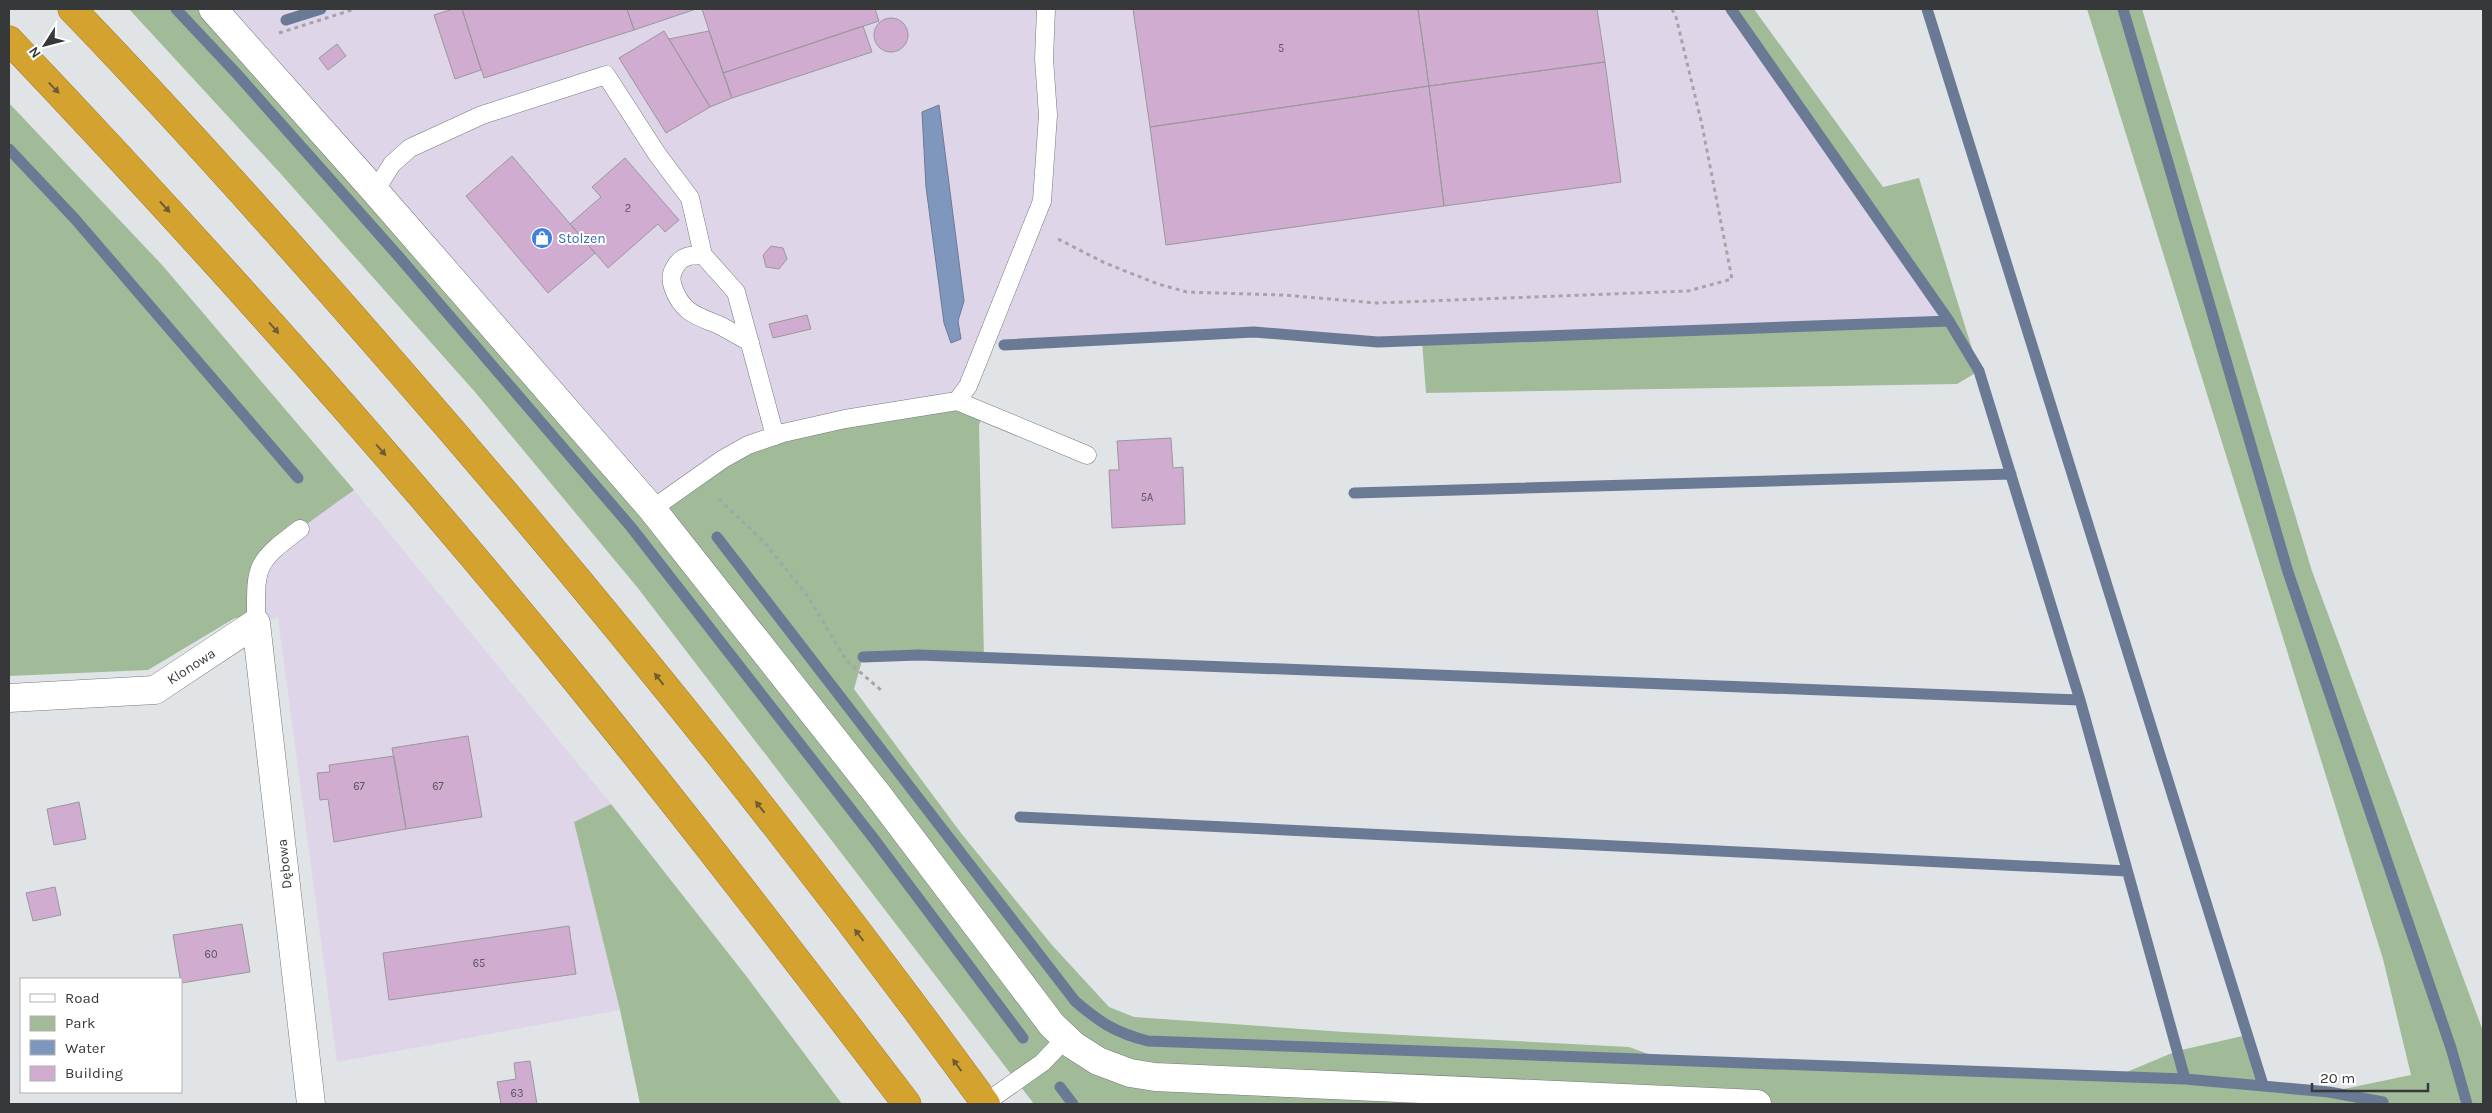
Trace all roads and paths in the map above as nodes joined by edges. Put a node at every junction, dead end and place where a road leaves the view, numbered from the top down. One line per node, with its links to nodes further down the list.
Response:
1 (72, 9): 24 (highway, one-way to 1)
2 (212, 9): 7 (street)
3 (355, 9): 7 (path)
4 (1046, 9): 9 (lane)
5 (1672, 9): 9 (path)
6 (9, 40): 23 (highway, one-way to 23)
7 (246, 46): 8 (street)
8 (375, 191): 10 (lane); 16 (street)
9 (1033, 226): 12 (lane)
10 (703, 255): 11 (lane); 11 (lane)
11 (750, 342): 13 (lane)
12 (957, 401): 13 (lane); 14 (lane)
13 (775, 436): 15 (lane)
14 (1087, 456)
15 (699, 478): 16 (lane); 19 (path)
16 (652, 510): 21 (street)
17 (300, 529): 18 (lane)
18 (256, 623): 20 (street, Klonowa); 22 (street, Dębowa)
19 (882, 691)
20 (9, 698)
21 (1066, 1038): 24 (lane); 25 (street)
22 (311, 1104)
23 (907, 1104)
24 (985, 1104)
25 (1756, 1104)

